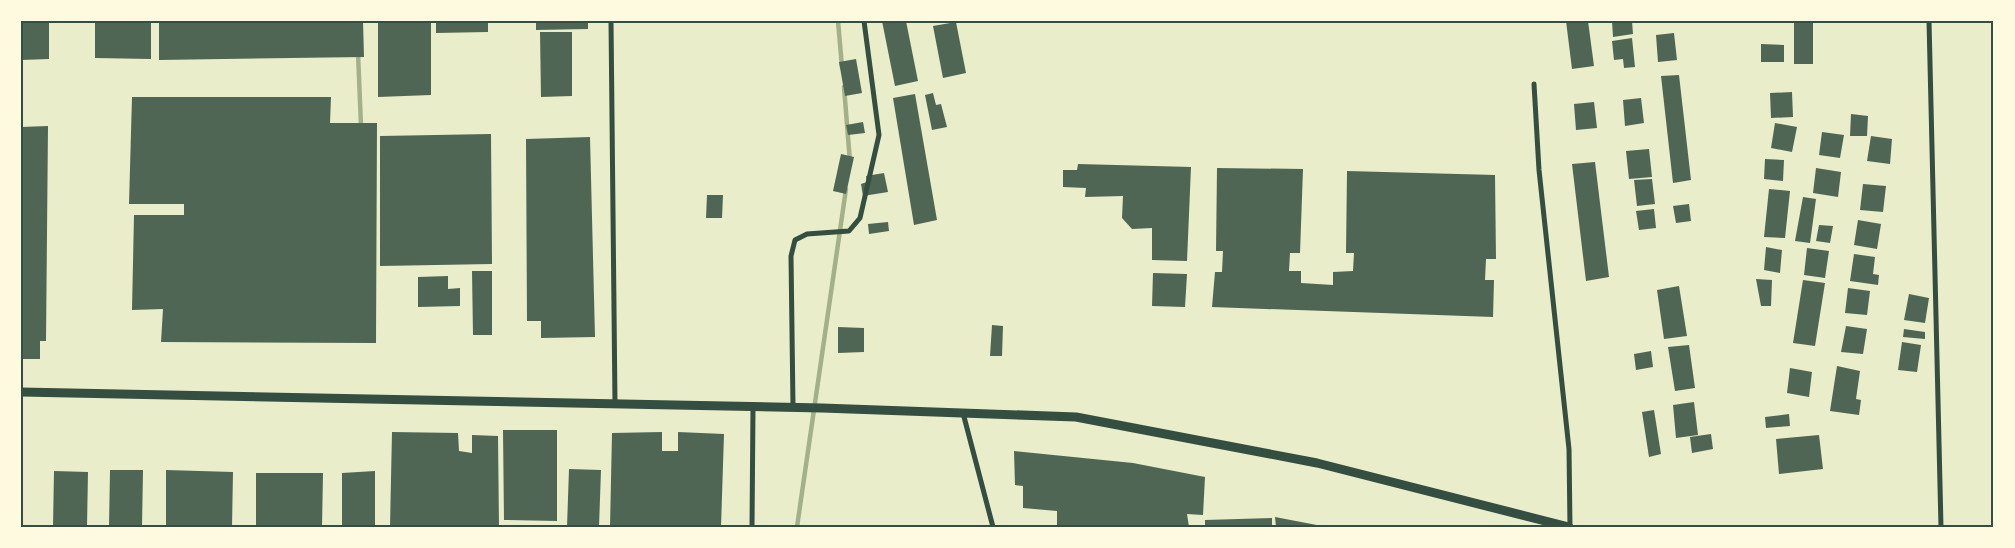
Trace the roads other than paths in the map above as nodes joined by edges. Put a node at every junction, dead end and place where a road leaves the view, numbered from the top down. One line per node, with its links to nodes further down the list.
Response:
1 (610, 21): 6 (street)
2 (864, 21): 8 (street)
3 (1929, 21): 13 (street)
4 (1534, 84): 12 (street)
5 (21, 392): 6 (street)
6 (615, 404): 7 (street)
7 (753, 407): 8 (street); 10 (street)
8 (793, 407): 9 (street)
9 (963, 413): 11 (street); 12 (street)
10 (752, 527)
11 (993, 527)
12 (1570, 527)
13 (1942, 527)

